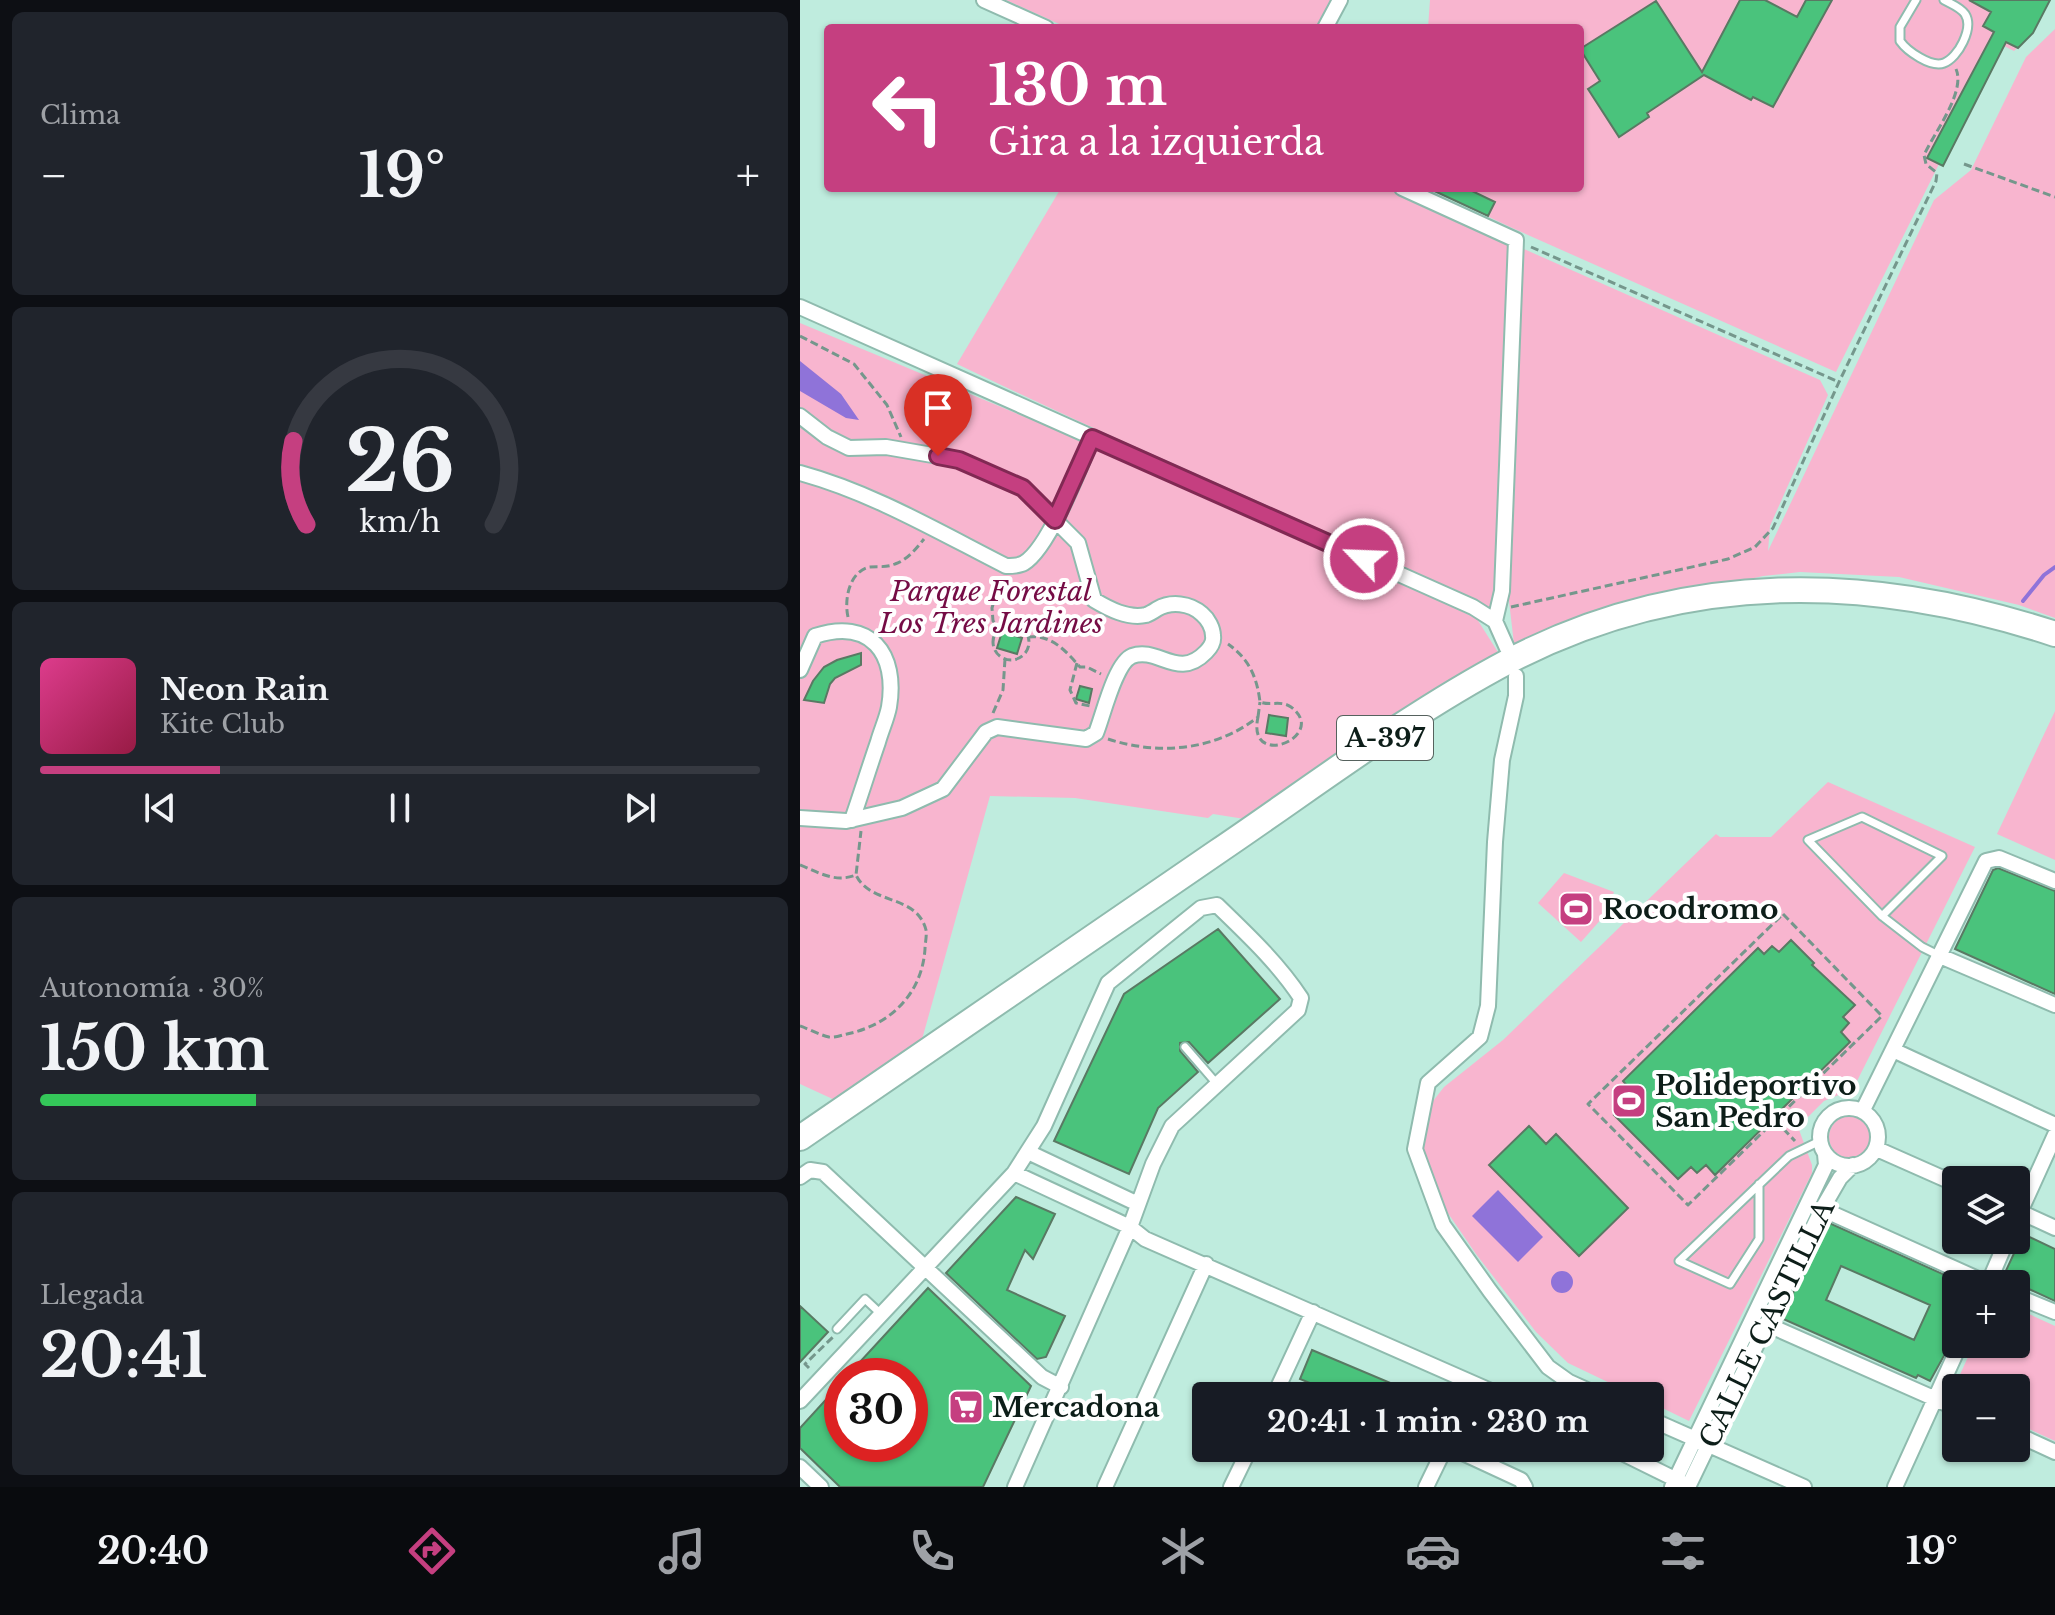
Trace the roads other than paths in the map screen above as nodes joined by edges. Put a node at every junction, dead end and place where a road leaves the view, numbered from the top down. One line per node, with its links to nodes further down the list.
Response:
1 (984, 0): 5 (street)
2 (1340, 0): 6 (street)
3 (1916, 0): 4 (lane)
4 (1944, 0)
5 (1037, 24)
6 (1327, 24)
7 (1411, 192): 13 (street)
8 (800, 307): 10 (street)
9 (800, 416): 12 (street)
10 (1092, 438): 12 (street); 13 (street)
11 (800, 473): 12 (street)
12 (1055, 520): 19 (street)
13 (1497, 615): 15 (street)
14 (2055, 634): 30 (main road, A-397)
15 (1507, 648)
16 (800, 670): 19 (street)
17 (1516, 676): 57 (street)
18 (800, 818): 19 (street)
19 (858, 819)
20 (2055, 881): 22 (street)
21 (1882, 916): 21 (lane); 22 (lane)
22 (1940, 956): 23 (street); 25 (street)
23 (2055, 1005)
24 (1185, 1047): 26 (lane)
25 (1893, 1050): 27 (street); 28 (street)
26 (1217, 1084): 33 (street); 40 (street)
27 (1863, 1110): 31 (street); 32 (street)
28 (2055, 1125)
29 (2055, 1135): 39 (street)
30 (800, 1138)
31 (1822, 1143): 34 (street); 38 (lane); 63 (street)
32 (1877, 1149): 34 (street); 37 (street)
33 (1028, 1152): 35 (street); 40 (street)
34 (1853, 1165): 41 (street, CALLE CASTILLA)
35 (1014, 1173): 43 (street); 46 (street)
36 (800, 1177): 46 (street)
37 (1942, 1178)
38 (1759, 1184): 38 (lane)
39 (2030, 1187)
40 (1138, 1204): 43 (street)
41 (1822, 1209): 47 (street); 52 (street, CALLE CASTILLA)
42 (2030, 1219): 44 (street)
43 (1130, 1227): 45 (street); 58 (street)
44 (2055, 1228)
45 (1206, 1264): 49 (street); 75 (street)
46 (926, 1268): 51 (street); 58 (street)
47 (1957, 1270)
48 (2030, 1302): 50 (street)
49 (1313, 1312): 55 (street); 56 (street)
50 (2055, 1312)
51 (882, 1315): 53 (lane); 60 (street)
52 (1766, 1324): 59 (street); 65 (street, CALLE CASTILLA)
53 (837, 1332)
54 (1953, 1358): 59 (street)
55 (1280, 1382)
56 (1456, 1382)
57 (1560, 1382)
58 (1061, 1387): 74 (street)
59 (1934, 1398): 61 (street); 80 (street)
60 (800, 1401)
61 (1942, 1402)
62 (1664, 1425): 63 (street)
63 (1694, 1438): 65 (street); 72 (street)
64 (2030, 1440): 66 (street)
65 (1708, 1445): 72 (street, CALLE CASTILLA); 79 (street)
66 (2055, 1452)
67 (1243, 1462): 76 (street)
68 (1438, 1462): 77 (street)
69 (1482, 1462): 78 (street)
70 (1639, 1462): 72 (street)
71 (800, 1467): 73 (street)
72 (1683, 1485)
73 (821, 1487)
74 (1015, 1487)
75 (1105, 1487)
76 (1231, 1487)
77 (1426, 1487)
78 (1525, 1487)
79 (1804, 1487)
80 (1895, 1487)

